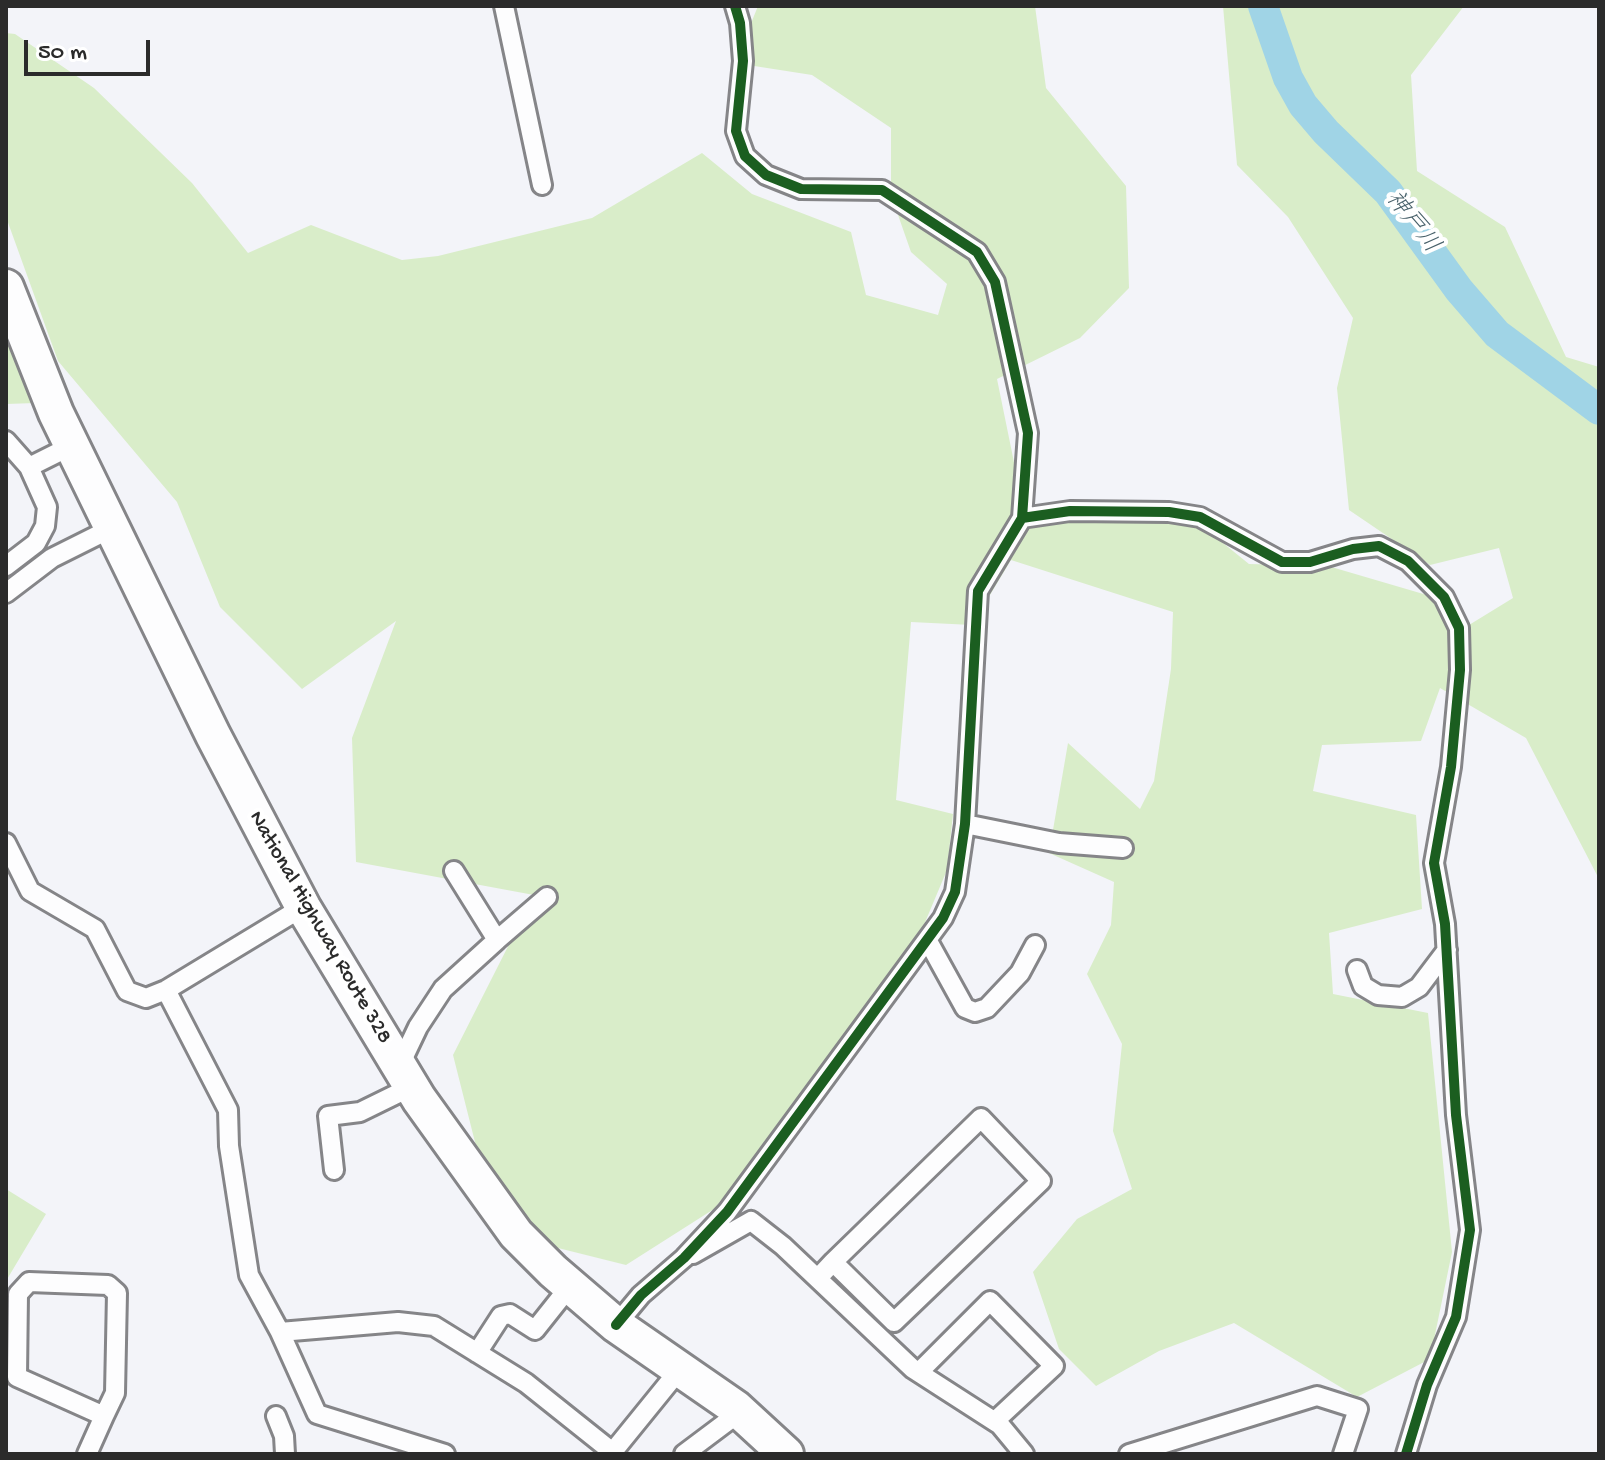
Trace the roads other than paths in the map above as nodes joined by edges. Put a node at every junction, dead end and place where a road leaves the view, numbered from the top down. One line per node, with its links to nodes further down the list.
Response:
1 (504, 6): 3 (street)
2 (735, 6): 8 (street)
3 (542, 185)
4 (6, 287): 6 (highway, National Highway Route 328)
5 (6, 441): 7 (street)
6 (71, 446): 7 (street); 9 (highway, National Highway Route 328)
7 (29, 467): 10 (street)
8 (1022, 518): 12 (street); 21 (street)
9 (114, 527): 11 (street); 17 (highway, National Highway Route 328)
10 (6, 566)
11 (6, 593)
12 (965, 824): 14 (street); 19 (street)
13 (6, 843): 23 (street)
14 (1123, 848)
15 (454, 871): 18 (street)
16 (547, 897): 18 (street)
17 (303, 907): 23 (street); 24 (highway, National Highway Route 328)
18 (497, 940): 24 (street)
19 (928, 941): 20 (street); 26 (street)
20 (1035, 945)
21 (1447, 950): 22 (street); 48 (street)
22 (1357, 970)
23 (166, 990): 31 (street)
24 (405, 1077): 25 (street); 29 (highway, National Highway Route 328)
25 (334, 1170)
26 (684, 1258): 28 (street); 30 (street)
27 (833, 1262): 27 (street); 28 (street)
28 (818, 1278): 34 (street)
29 (570, 1286): 30 (highway, National Highway Route 328); 32 (street)
30 (616, 1325): 33 (highway, National Highway Route 328)
31 (280, 1332): 32 (street); 42 (street)
32 (477, 1353): 39 (street)
33 (680, 1369): 35 (highway, National Highway Route 328); 39 (street)
34 (919, 1372): 38 (street); 38 (street)
35 (740, 1412): 43 (street); 44 (highway, National Highway Route 328)
36 (104, 1416): 36 (street); 40 (street)
37 (276, 1416): 41 (street)
38 (995, 1421): 45 (street)
39 (613, 1453)
40 (87, 1454)
41 (285, 1454)
42 (445, 1454)
43 (684, 1454)
44 (786, 1454)
45 (1024, 1454)
46 (1129, 1454): 47 (street)
47 (1343, 1454)
48 (1406, 1454)

